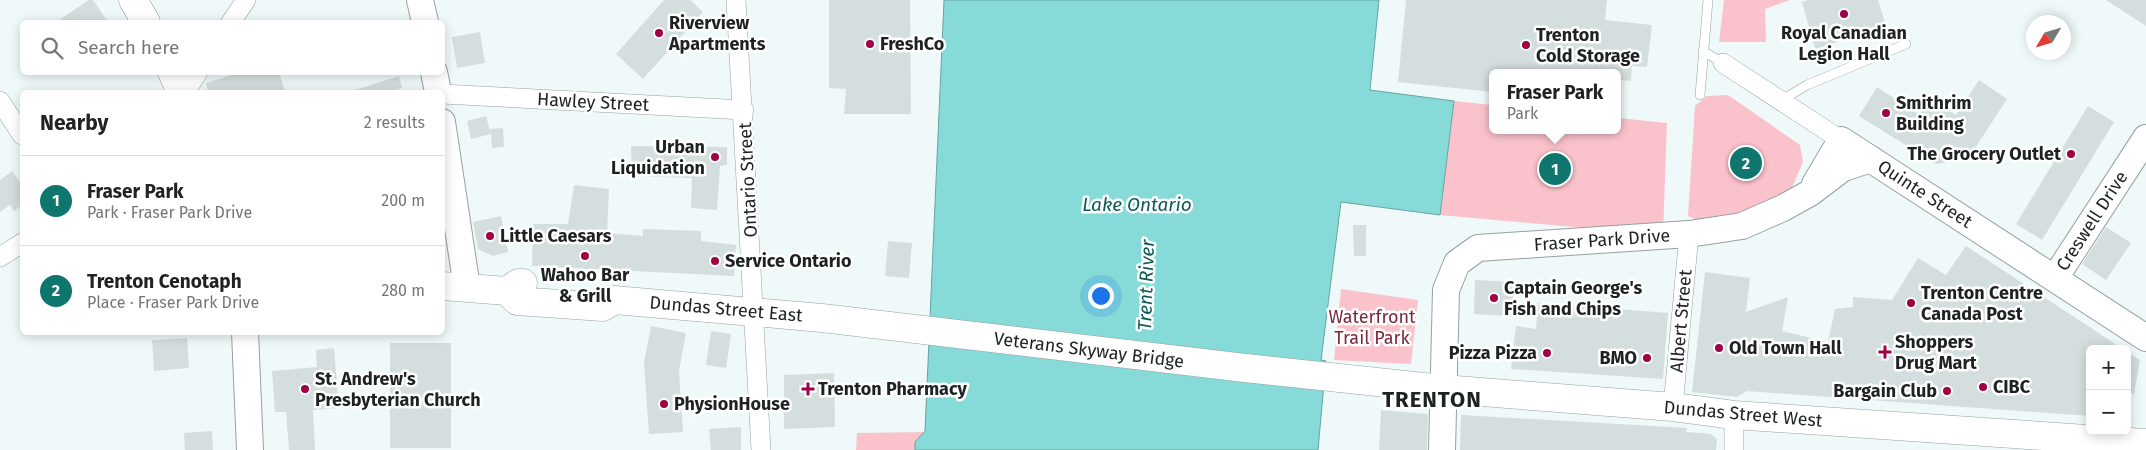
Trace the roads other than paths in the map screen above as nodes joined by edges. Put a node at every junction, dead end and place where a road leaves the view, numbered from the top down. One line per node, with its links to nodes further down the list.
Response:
1 (134, 0): 6 (main road)
2 (246, 0): 7 (street)
3 (420, 0): 8 (street)
4 (736, 0): 22 (street, Ontario Street)
5 (1708, 0): 10 (lane)
6 (145, 20)
7 (232, 20)
8 (425, 20)
9 (1906, 44): 20 (lane)
10 (1703, 51): 11 (lane, Quinte Street); 19 (lane)
11 (1723, 63): 20 (street, Quinte Street)
12 (173, 75): 15 (main road)
13 (196, 75): 16 (street)
14 (435, 75): 17 (street)
15 (179, 90)
16 (186, 90)
17 (438, 90)
18 (445, 94): 22 (street, Hawley Street)
19 (1700, 95)
20 (1782, 100): 25 (street, Quinte Street)
21 (0, 102): 23 (street)
22 (744, 110): 34 (street, Ontario Street)
23 (20, 132)
24 (2146, 138): 32 (street, Creswell Drive)
25 (1841, 140): 26 (street, Quinte Street); 28 (street)
26 (1871, 159): 28 (street, Fraser Park Drive); 32 (street, Quinte Street)
27 (445, 160): 33 (street)
28 (1810, 193): 29 (street, Fraser Park Drive)
29 (1689, 234): 39 (street, Fraser Park Drive); 40 (street, Albert Street)
30 (20, 244): 31 (street)
31 (0, 258)
32 (2055, 278): 37 (street, Quinte Street)
33 (455, 287): 34 (main road, Dundas Street East)
34 (755, 311): 35 (main road, Dundas Street East); 45 (street, Ontario Street)
35 (837, 320): 38 (main road, Veterans Skyway Bridge)
36 (245, 335): 44 (street)
37 (2146, 338)
38 (1341, 378): 39 (main road, Dundas Street West)
39 (1443, 389): 40 (main road, Dundas Street West); 46 (street, Fraser Park Drive)
40 (1674, 408): 41 (main road, Dundas Street West)
41 (1734, 415): 42 (main road, Dundas Street West); 43 (street)
42 (2146, 443)
43 (1737, 448)
44 (250, 450)
45 (762, 450)
46 (1442, 450)

